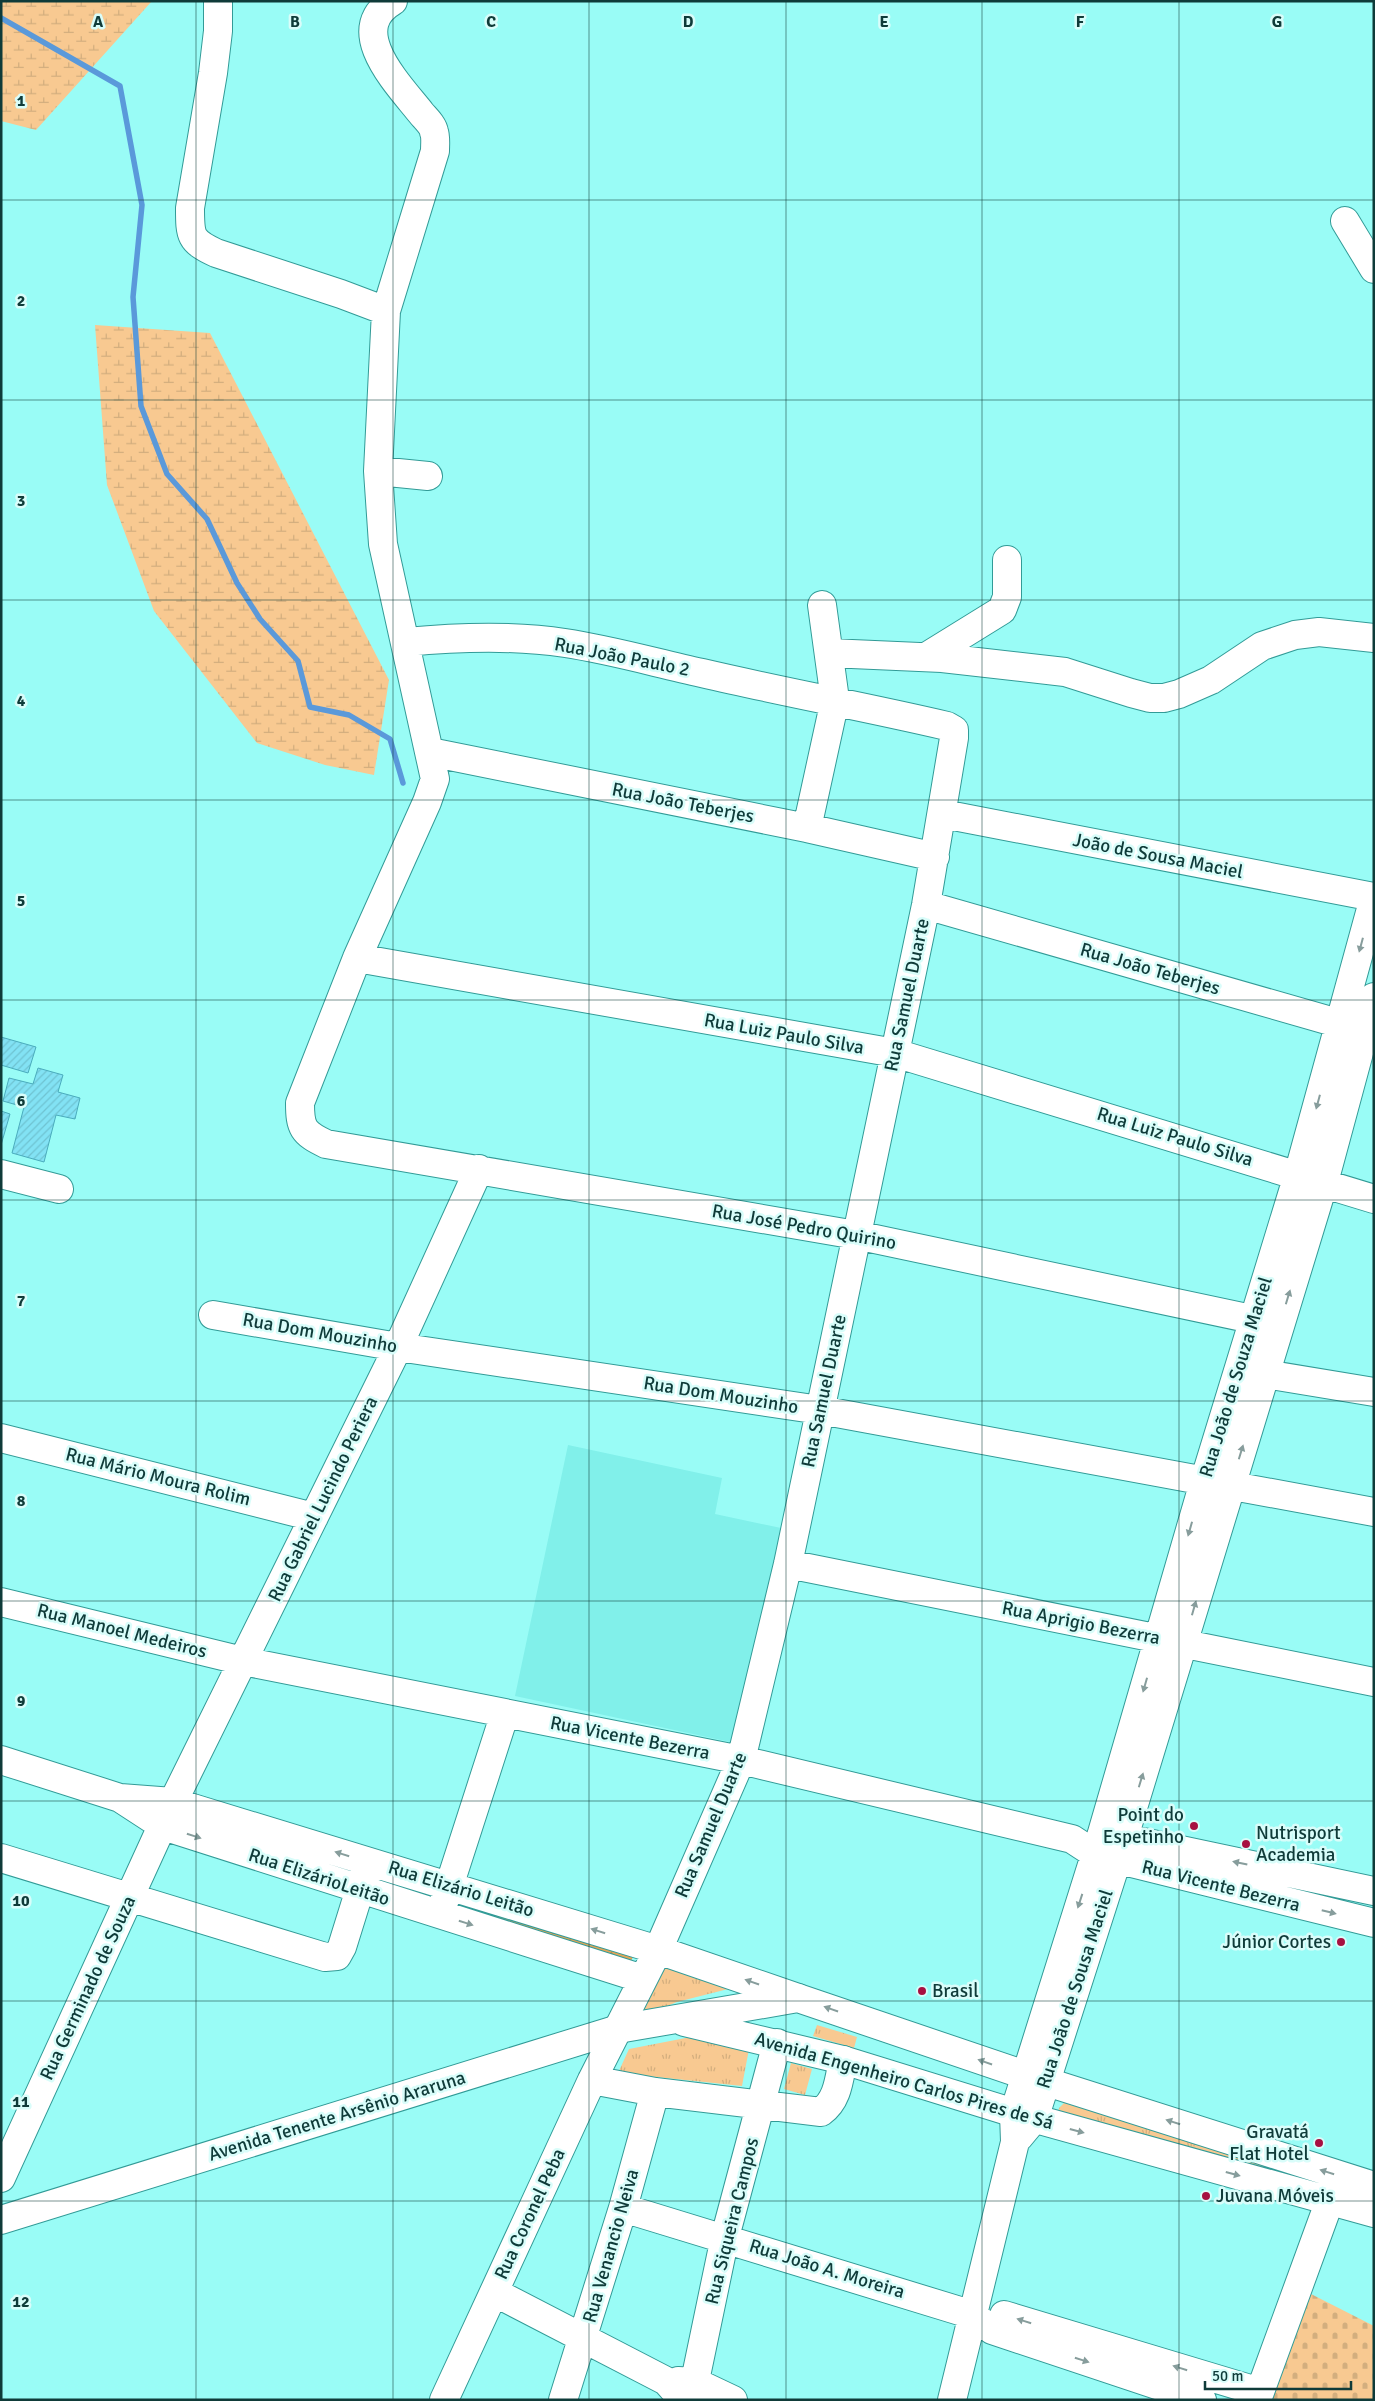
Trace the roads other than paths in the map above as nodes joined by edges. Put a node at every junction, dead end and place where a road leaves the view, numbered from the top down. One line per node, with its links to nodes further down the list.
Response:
1 (218, 1): 5 (street)
2 (392, 1): 5 (street)
3 (1345, 221): 4 (street)
4 (1374, 270)
5 (386, 311): 6 (street)
6 (378, 471): 7 (street); 11 (street)
7 (428, 476)
8 (1007, 560): 13 (street)
9 (822, 605): 12 (street)
10 (1374, 638): 13 (street)
11 (406, 642): 14 (street, Rua João Paulo 2); 16 (street)
12 (829, 653): 13 (street); 14 (street)
13 (926, 657)
14 (835, 700): 15 (street, Rua João Paulo 2); 18 (street)
15 (954, 730): 17 (street, Rua Samuel Duarte)
16 (430, 752): 18 (street, Rua João Teberjes); 22 (street)
17 (942, 814): 19 (street, Rua Samuel Duarte); 20 (street, João de Sousa Maciel)
18 (807, 828): 19 (street, Rua João Teberjes)
19 (935, 857): 21 (street, Rua Samuel Duarte)
20 (1374, 898): 24 (street, Rua João de Souza Maciel, one-way to 24)
21 (926, 905): 24 (street, Rua João Teberjes); 25 (street, Rua Samuel Duarte)
22 (357, 958): 25 (street, Rua Luiz Paulo Silva); 26 (street, Rua José Pedro Quirino)
23 (1374, 997): 24 (street, Rua João de Souza Maciel)
24 (1359, 1029): 28 (street, Rua João de Souza Maciel, one-way to 28); 29 (street, Rua João de Souza Maciel)
25 (896, 1053): 28 (street, Rua Luiz Paulo Silva); 32 (street, Rua Samuel Duarte)
26 (479, 1169): 32 (street, Rua José Pedro Quirino); 36 (street, Rua Gabriel Lucindo Periera)
27 (1, 1174): 30 (street)
28 (1298, 1174): 29 (street, Rua Luiz Paulo Silva); 34 (street, Rua João de Souza Maciel)
29 (1324, 1182): 31 (street, Rua Luiz Paulo Silva); 35 (street, Rua João de Souza Maciel, one-way to 29)
30 (59, 1189)
31 (1374, 1199)
32 (856, 1235): 34 (street, Rua José Pedro Quirino); 39 (street, Rua Samuel Duarte)
33 (213, 1315): 36 (street, Rua Dom Mouzinho)
34 (1253, 1320): 35 (street, Rua José Pedro Quirino); 41 (street, Rua João de Souza Maciel)
35 (1280, 1326): 37 (street, Rua João de Souza Maciel)
36 (398, 1347): 39 (street, Rua Dom Mouzinho); 43 (street, Rua Gabriel Lucindo Periera)
37 (1265, 1374): 38 (street); 41 (street, Rua João de Souza Maciel, one-way to 37)
38 (1374, 1392)
39 (820, 1410): 41 (street, Rua Dom Mouzinho); 44 (street, Rua Samuel Duarte)
40 (1, 1438): 43 (street, Rua Mário Moura Rolim)
41 (1217, 1485): 42 (street, Rua Dom Mouzinho); 46 (street, Rua João de Souza Maciel)
42 (1374, 1512)
43 (314, 1516): 47 (street, Rua Gabriel Lucindo Periera)
44 (788, 1564): 46 (street, Rua Aprigio Bezerra); 51 (street, Rua Samuel Duarte)
45 (1, 1602): 47 (street, Rua Manoel Medeiros)
46 (1171, 1641): 48 (street, Rua Aprigio Bezerra); 53 (street, Rua João de Souza Maciel)
47 (243, 1660): 49 (street, Rua Vicente Bezerra); 52 (street, Rua Gabriel Lucindo Periera)
48 (1374, 1682)
49 (505, 1713): 51 (street, Rua Vicente Bezerra); 56 (street)
50 (1, 1760): 52 (street, Rua ElizárioLeitão)
51 (741, 1760): 53 (street, Rua Vicente Bezerra); 62 (street, Rua Samuel Duarte)
52 (168, 1814): 55 (street, Rua Elizário Leitão, one-way to 52); 57 (street, Rua ElizárioLeitão, one-way to 57); 59 (street, Rua Germinado de Souza)
53 (1109, 1846): 58 (street, Rua Vicente Bezerra, one-way to 53); 61 (street, Rua Vicente Bezerra, one-way to 61); 69 (street, Rua João de Sousa Maciel)
54 (1, 1858): 59 (street)
55 (368, 1862): 56 (street, Rua Elizário Leitão); 57 (street)
56 (450, 1885): 60 (street); 62 (street, Rua Elizário Leitão, one-way to 56)
57 (359, 1890): 59 (street); 60 (street, Rua ElizárioLeitão)
58 (1374, 1891)
59 (131, 1896): 74 (street, Rua Germinado de Souza)
60 (440, 1915): 63 (street, Rua ElizárioLeitão, one-way to 63)
61 (1374, 1923)
62 (658, 1950): 63 (street, Rua Samuel Duarte); 64 (street, Rua Elizário Leitão, one-way to 62)
63 (643, 1979): 66 (street, Rua Samuel Duarte)
64 (798, 1998): 65 (street, Avenida Engenheiro Carlos Pires de Sá); 69 (street, Avenida Engenheiro Carlos Pires de Sá, one-way to 64)
65 (676, 2020): 66 (street, Avenida Tenente Arsênio Araruna); 67 (street, Avenida Engenheiro Carlos Pires de Sá)
66 (618, 2029): 70 (street, Rua Coronel Peba); 79 (street, Avenida Tenente Arsênio Araruna)
67 (777, 2043): 68 (street, Avenida Engenheiro Carlos Pires de Sá); 72 (street, Rua Siqueira Campos)
68 (843, 2060): 72 (street); 73 (street, Avenida Engenheiro Carlos Pires de Sá)
69 (1036, 2078): 73 (street, Rua João de Sousa Maciel); 75 (street, Avenida Engenheiro Carlos Pires de Sá, one-way to 69)
70 (592, 2080): 71 (street); 81 (street, Rua Coronel Peba)
71 (655, 2092): 72 (street); 77 (street, Rua Venancio Neiva)
72 (762, 2105): 80 (street, Rua Siqueira Campos)
73 (1024, 2116): 76 (street, Avenida Engenheiro Carlos Pires de Sá, one-way to 76); 82 (street, Rua João de Sousa Maciel)
74 (1, 2178)
75 (1374, 2186)
76 (1330, 2200): 78 (street, Avenida Engenheiro Carlos Pires de Sá); 85 (street)
77 (623, 2208): 80 (street, Rua João A. Moreira); 83 (street, Rua Venancio Neiva)
78 (1374, 2213)
79 (1, 2220)
80 (725, 2237): 82 (street, Rua João A. Moreira); 84 (street, Rua Siqueira Campos)
81 (494, 2292): 83 (street); 86 (street, Rua Coronel Peba)
82 (973, 2315): 85 (street, Rua João A. Moreira, one-way to 82); 89 (street, Rua João de Sousa Maciel); 90 (street, Rua João A. Moreira, one-way to 90)
83 (584, 2339): 84 (street); 87 (street, Rua Venancio Neiva)
84 (684, 2391): 88 (street)
85 (1258, 2396)
86 (444, 2400)
87 (563, 2400)
88 (733, 2400)
89 (952, 2400)
90 (1202, 2400)

